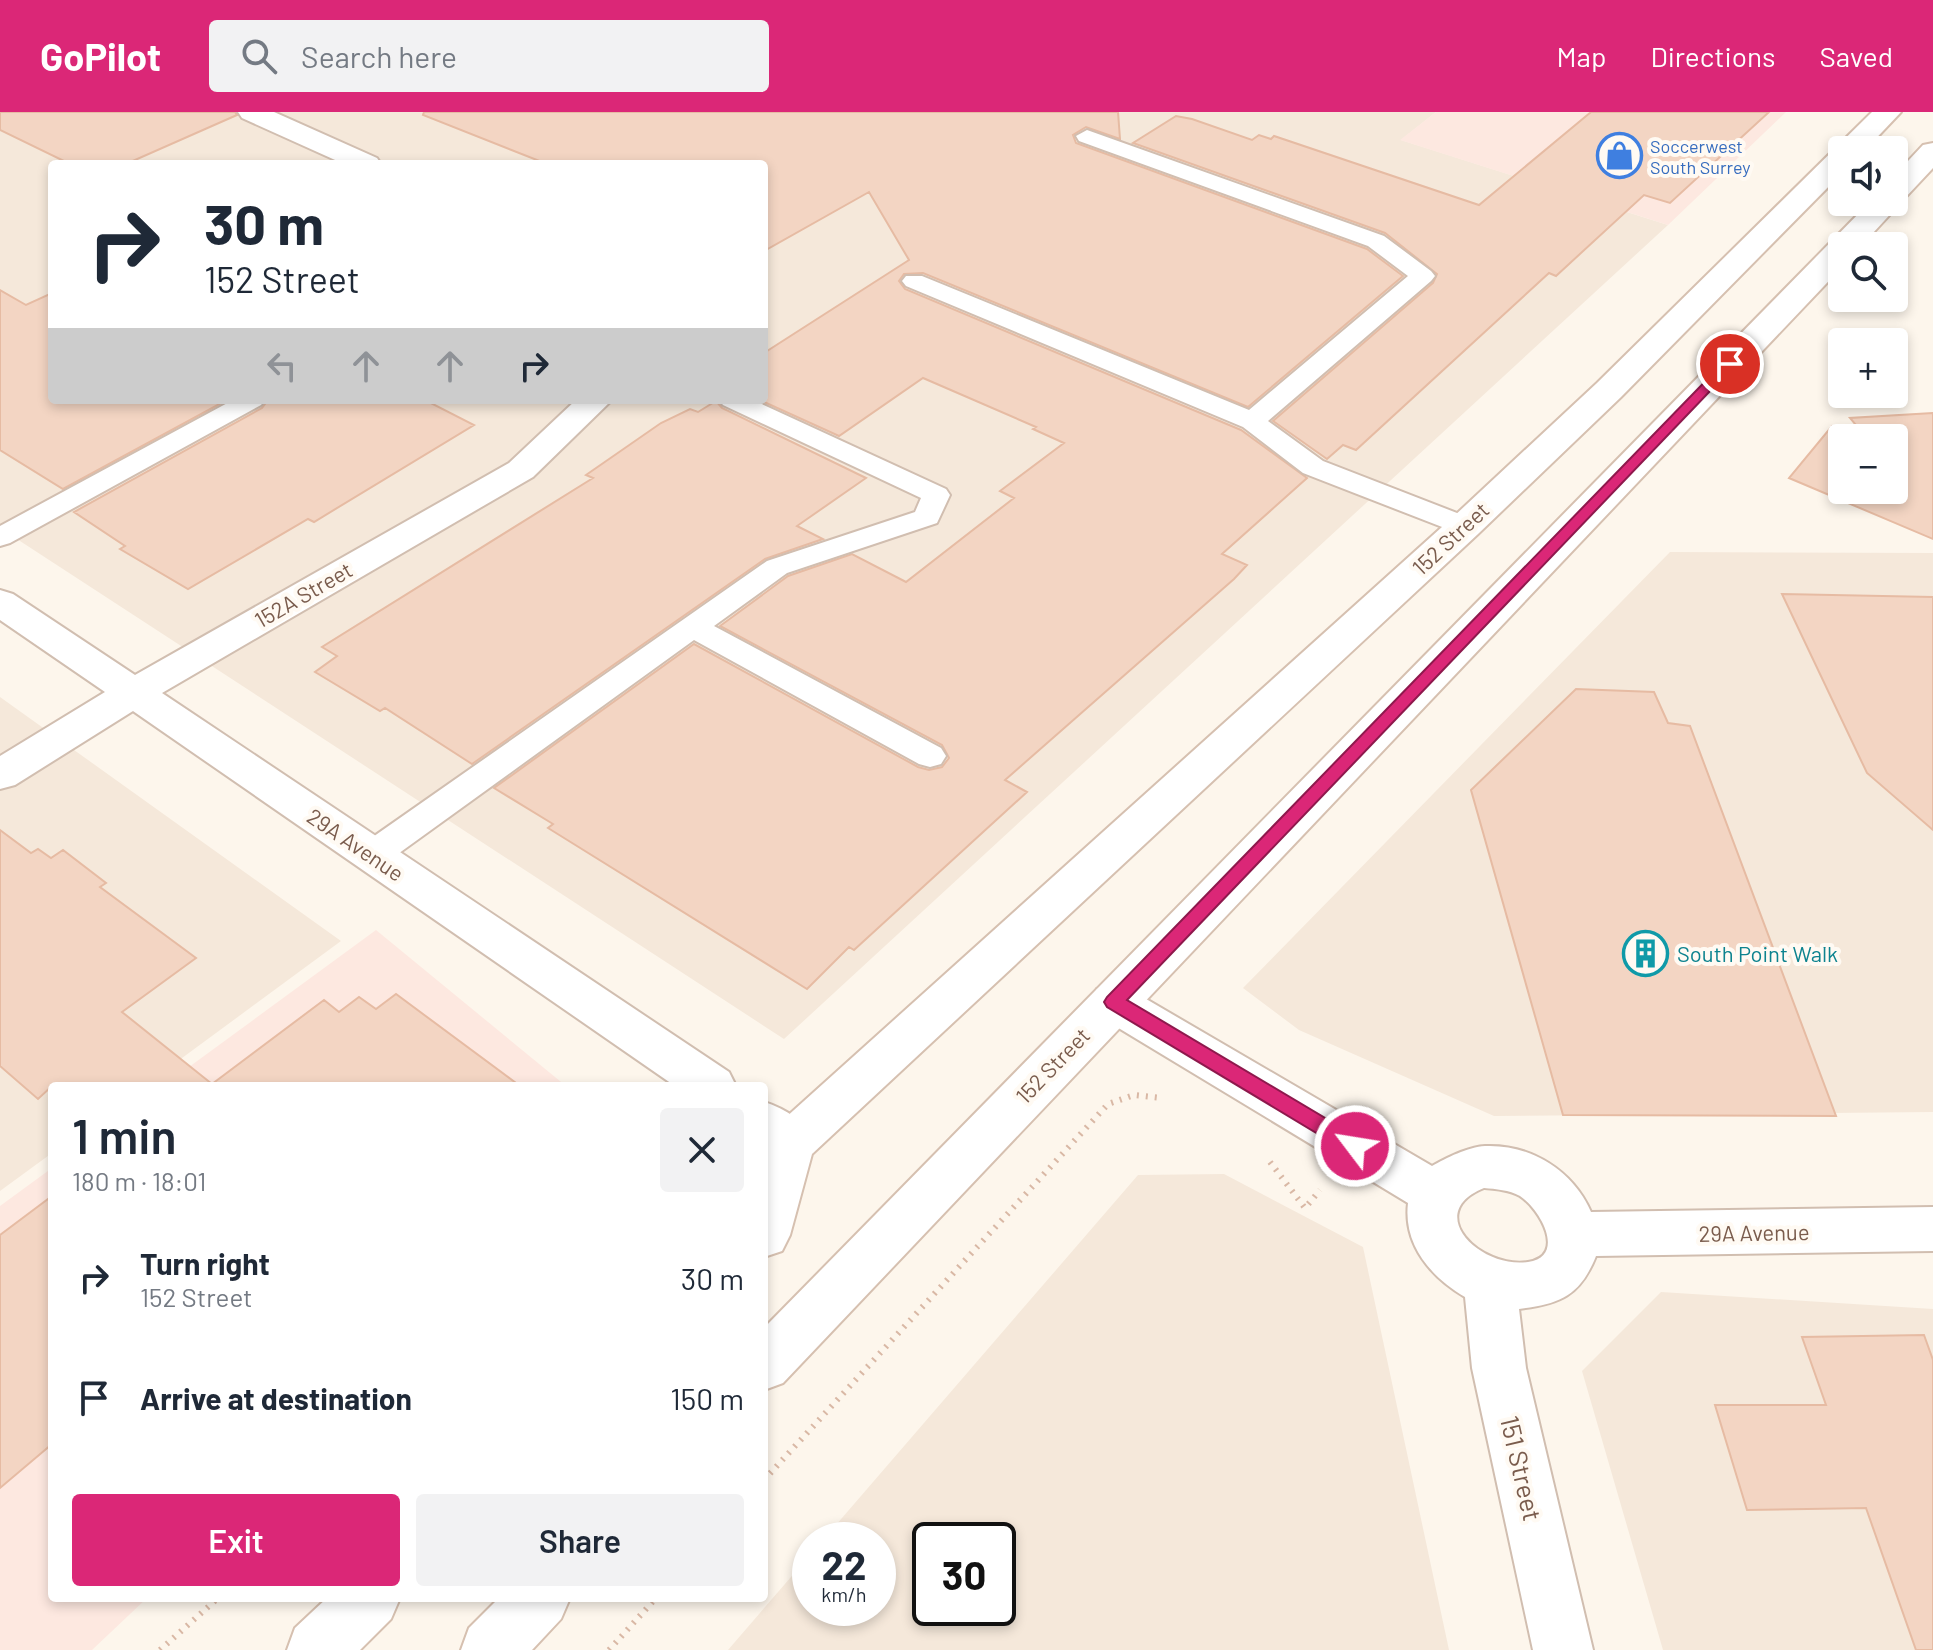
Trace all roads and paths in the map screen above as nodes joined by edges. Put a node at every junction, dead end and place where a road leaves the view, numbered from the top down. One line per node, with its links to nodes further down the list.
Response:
1 (252, 112): 6 (main road)
2 (1887, 112): 4 (main road)
3 (1087, 136): 16 (lane)
4 (1863, 136)
5 (1933, 151): 8 (main road)
6 (358, 160)
7 (1828, 171): 17 (main road, 152 Street)
8 (1908, 178)
9 (1873, 216): 10 (main road, 152 Street)
10 (1857, 232)
11 (1828, 263): 25 (main road, 152 Street)
12 (914, 281): 16 (lane)
13 (245, 404): 18 (lane)
14 (591, 404): 21 (main road, 152A Street)
15 (741, 404): 20 (lane)
16 (1252, 421): 17 (lane)
17 (1465, 526): 28 (main road, 152 Street)
18 (0, 537)
19 (0, 602): 21 (main road, 29A Avenue)
20 (694, 628): 22 (lane); 24 (lane)
21 (131, 694): 23 (main road, 152A Street); 24 (main road, 29A Avenue)
22 (930, 756)
23 (0, 775)
24 (372, 855): 26 (main road, 29A Avenue)
25 (1113, 1002): 30 (main road); 36 (main road, 152 Street)
26 (706, 1082)
27 (1175, 1101): 37 (path)
28 (773, 1144): 31 (main road)
29 (1264, 1155): 32 (path)
30 (1436, 1194): 34 (main road); 35 (main road)
31 (768, 1195)
32 (1305, 1208)
33 (1933, 1229): 34 (main road, 29A Avenue)
34 (1575, 1234): 35 (main road)
35 (1490, 1284): 46 (main road, 151 Street)
36 (768, 1361)
37 (768, 1476)
38 (214, 1602): 42 (path)
39 (366, 1602): 43 (main road)
40 (536, 1602): 44 (main road)
41 (652, 1602): 45 (path)
42 (160, 1650)
43 (317, 1650)
44 (491, 1650)
45 (609, 1650)
46 (1563, 1650)

